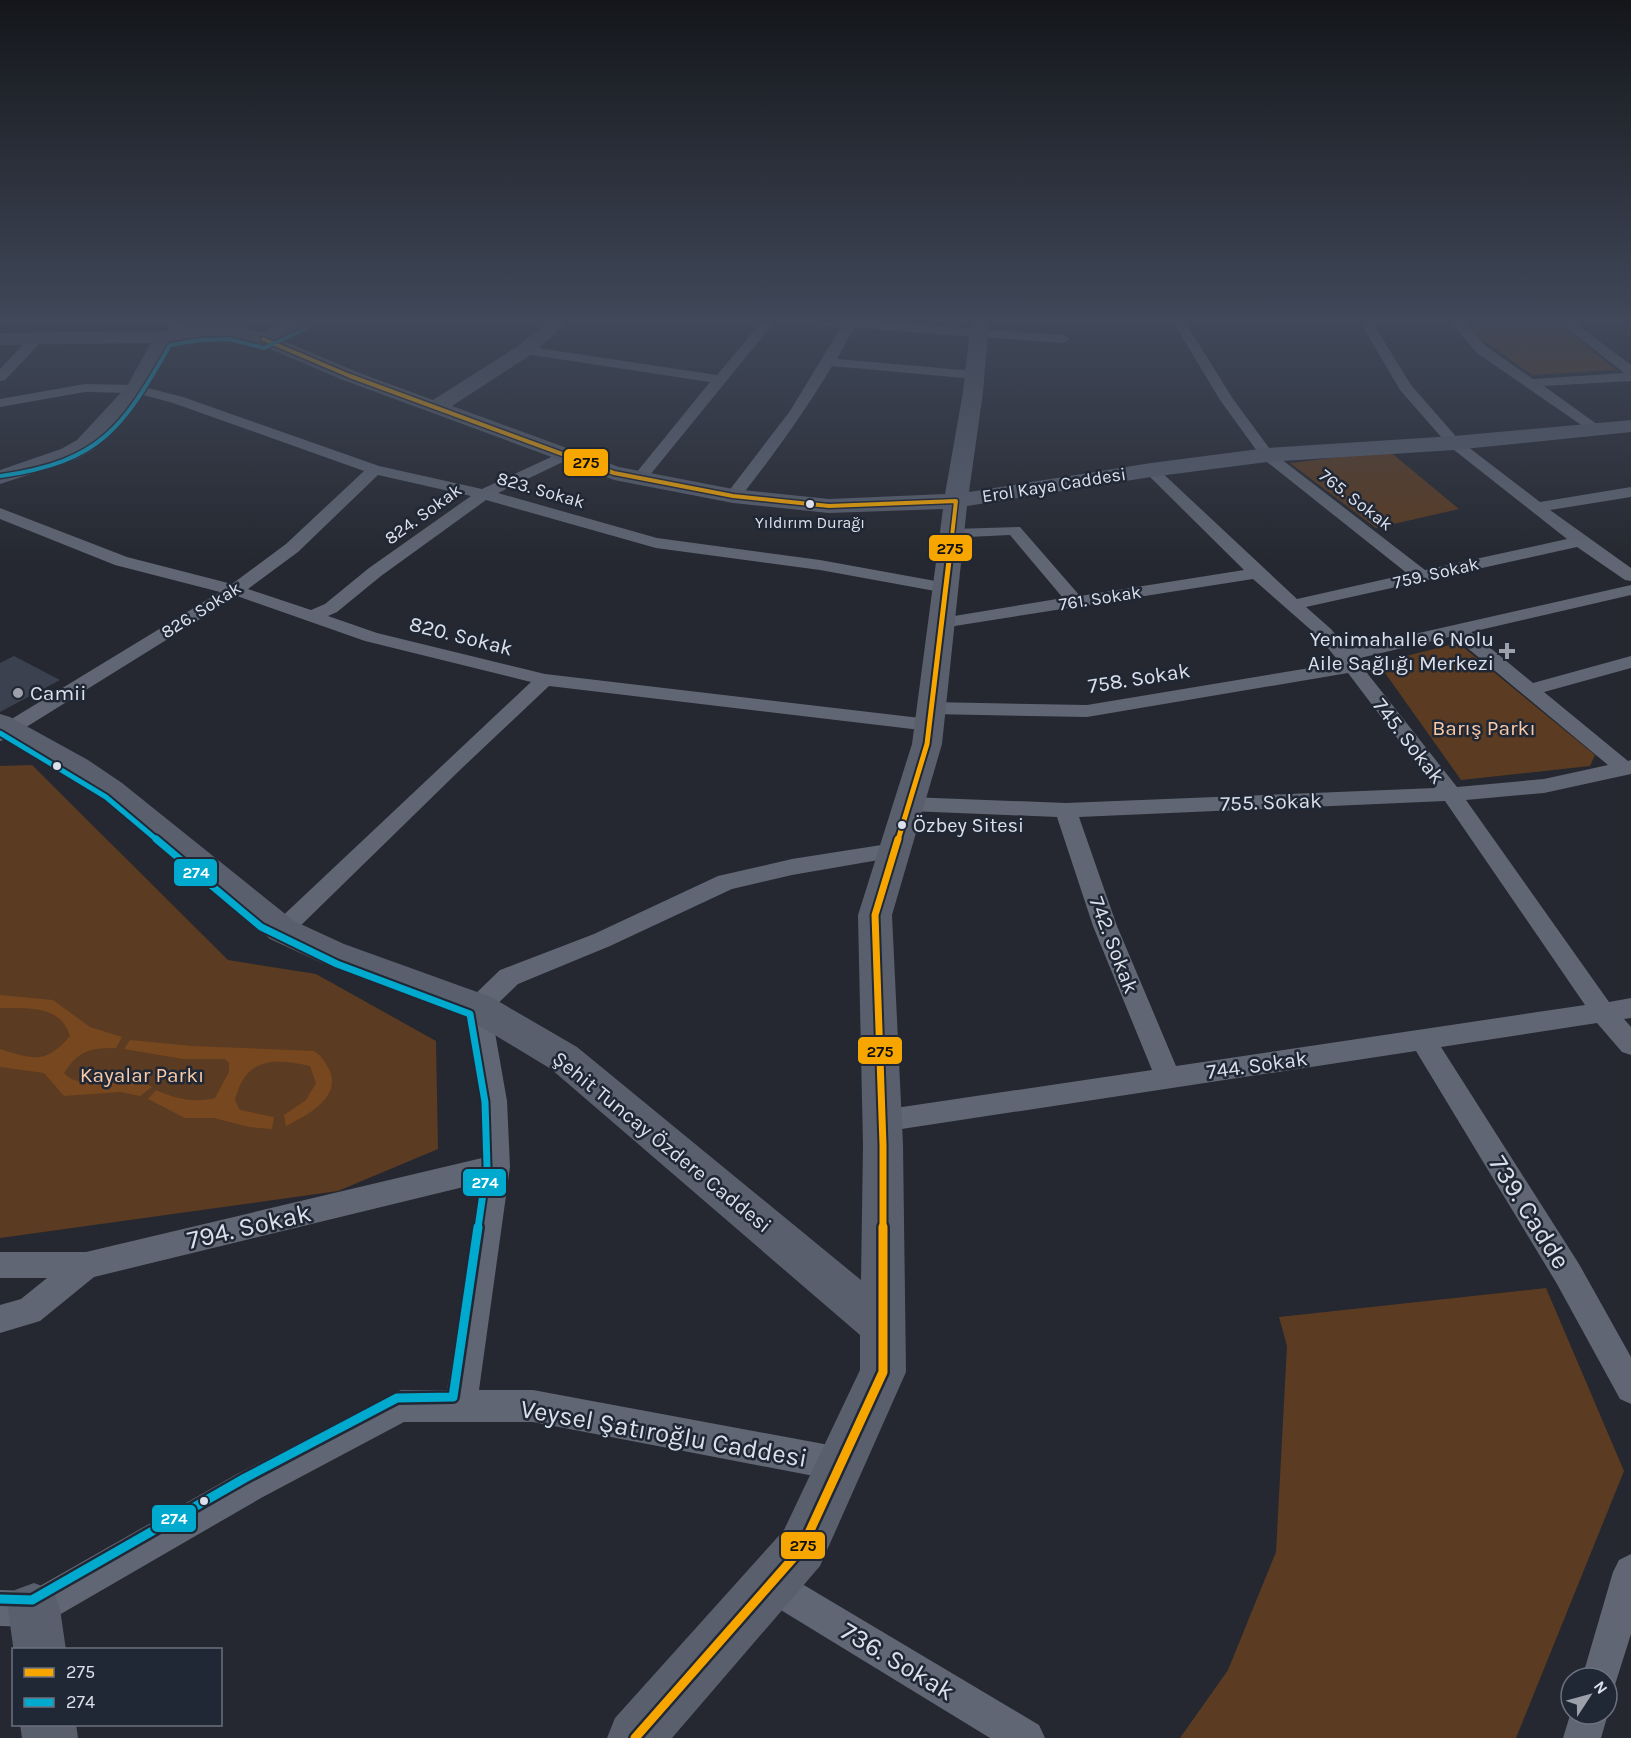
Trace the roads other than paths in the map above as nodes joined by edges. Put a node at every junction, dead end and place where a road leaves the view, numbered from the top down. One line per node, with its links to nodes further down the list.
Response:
1 (125, 401): 17 (street)
2 (181, 401): 19 (street, 823. Sokak)
3 (422, 401): 11 (street, Erol Kaya Caddesi)
4 (444, 401): 11 (street)
5 (702, 401): 22 (street)
6 (805, 401): 25 (street)
7 (971, 401): 28 (street)
8 (1228, 401): 15 (street, 765. Sokak)
9 (1417, 401): 14 (street)
10 (1557, 401): 13 (street)
11 (436, 406): 16 (street, Erol Kaya Caddesi)
12 (1631, 426): 13 (street, Erol Kaya Caddesi)
13 (1599, 430): 14 (street, Erol Kaya Caddesi)
14 (1454, 443): 15 (street, Erol Kaya Caddesi); 26 (street)
15 (1267, 454): 20 (street, Erol Kaya Caddesi); 31 (street, 765. Sokak)
16 (564, 456): 22 (street, Erol Kaya Caddesi); 24 (street, 824. Sokak)
17 (39, 464): 18 (street); 21 (street)
18 (0, 467)
19 (375, 470): 24 (street, 823. Sokak); 33 (street, 826. Sokak)
20 (1151, 470): 28 (street, Erol Kaya Caddesi); 30 (street, 745. Sokak)
21 (0, 477)
22 (640, 478): 25 (street, Erol Kaya Caddesi)
23 (1631, 492): 26 (street)
24 (484, 494): 36 (street, 823. Sokak); 38 (street, 824. Sokak)
25 (733, 496): 28 (street, Erol Kaya Caddesi)
26 (1537, 507): 29 (street)
27 (0, 513): 33 (street, 820. Sokak)
28 (954, 518): 35 (street); 36 (street)
29 (1580, 541): 31 (street, 759. Sokak); 32 (street)
30 (1257, 573): 35 (street, 761. Sokak); 37 (street, 745. Sokak)
31 (1421, 576): 37 (street, 759. Sokak)
32 (1631, 576)
33 (235, 590): 38 (street, 820. Sokak); 45 (street, 826. Sokak)
34 (1631, 590): 39 (street, 758. Sokak)
35 (1076, 602): 36 (street, 761. Sokak)
36 (944, 605): 44 (street)
37 (1292, 605): 40 (street, 745. Sokak)
38 (312, 617): 42 (street, 820. Sokak)
39 (1457, 630): 40 (street, 758. Sokak); 43 (street)
40 (1348, 661): 44 (street, 758. Sokak); 47 (street, 745. Sokak)
41 (1631, 662): 43 (street)
42 (545, 680): 44 (street, 820. Sokak); 51 (street)
43 (1530, 690): 46 (street)
44 (930, 717): 48 (street)
45 (4, 728): 51 (street, Şehit Tuncay Özdere Caddesi)
46 (1628, 768): 47 (street, 755. Sokak)
47 (1450, 794): 49 (street, 755. Sokak); 54 (street, 745. Sokak)
48 (909, 804): 49 (street, 755. Sokak); 50 (street)
49 (1066, 810): 57 (street, 742. Sokak)
50 (894, 851): 52 (street); 58 (street)
51 (282, 930): 52 (street, Şehit Tuncay Özdere Caddesi)
52 (478, 1007): 59 (street); 63 (street, Şehit Tuncay Özdere Caddesi)
53 (1631, 1008): 54 (street, 744. Sokak)
54 (1603, 1012): 55 (street, 744. Sokak); 56 (street, 745. Sokak)
55 (1423, 1040): 57 (street, 744. Sokak); 64 (street, 739. Cadde)
56 (1631, 1045)
57 (1168, 1078): 58 (street, 744. Sokak)
58 (882, 1121): 63 (street)
59 (496, 1167): 61 (street, 794. Sokak); 65 (street)
60 (0, 1265): 61 (street, 794. Sokak)
61 (86, 1265): 62 (street)
62 (0, 1319)
63 (883, 1326): 66 (street)
64 (1631, 1388)
65 (461, 1406): 66 (street, Veysel Şatıroğlu Caddesi); 69 (street, Veysel Şatıroğlu Caddesi)
66 (840, 1464): 68 (street)
67 (1631, 1572): 70 (street)
68 (770, 1584): 71 (street); 72 (street, 736. Sokak)
69 (24, 1622)
70 (1604, 1666)
71 (635, 1738)
72 (1026, 1738)

